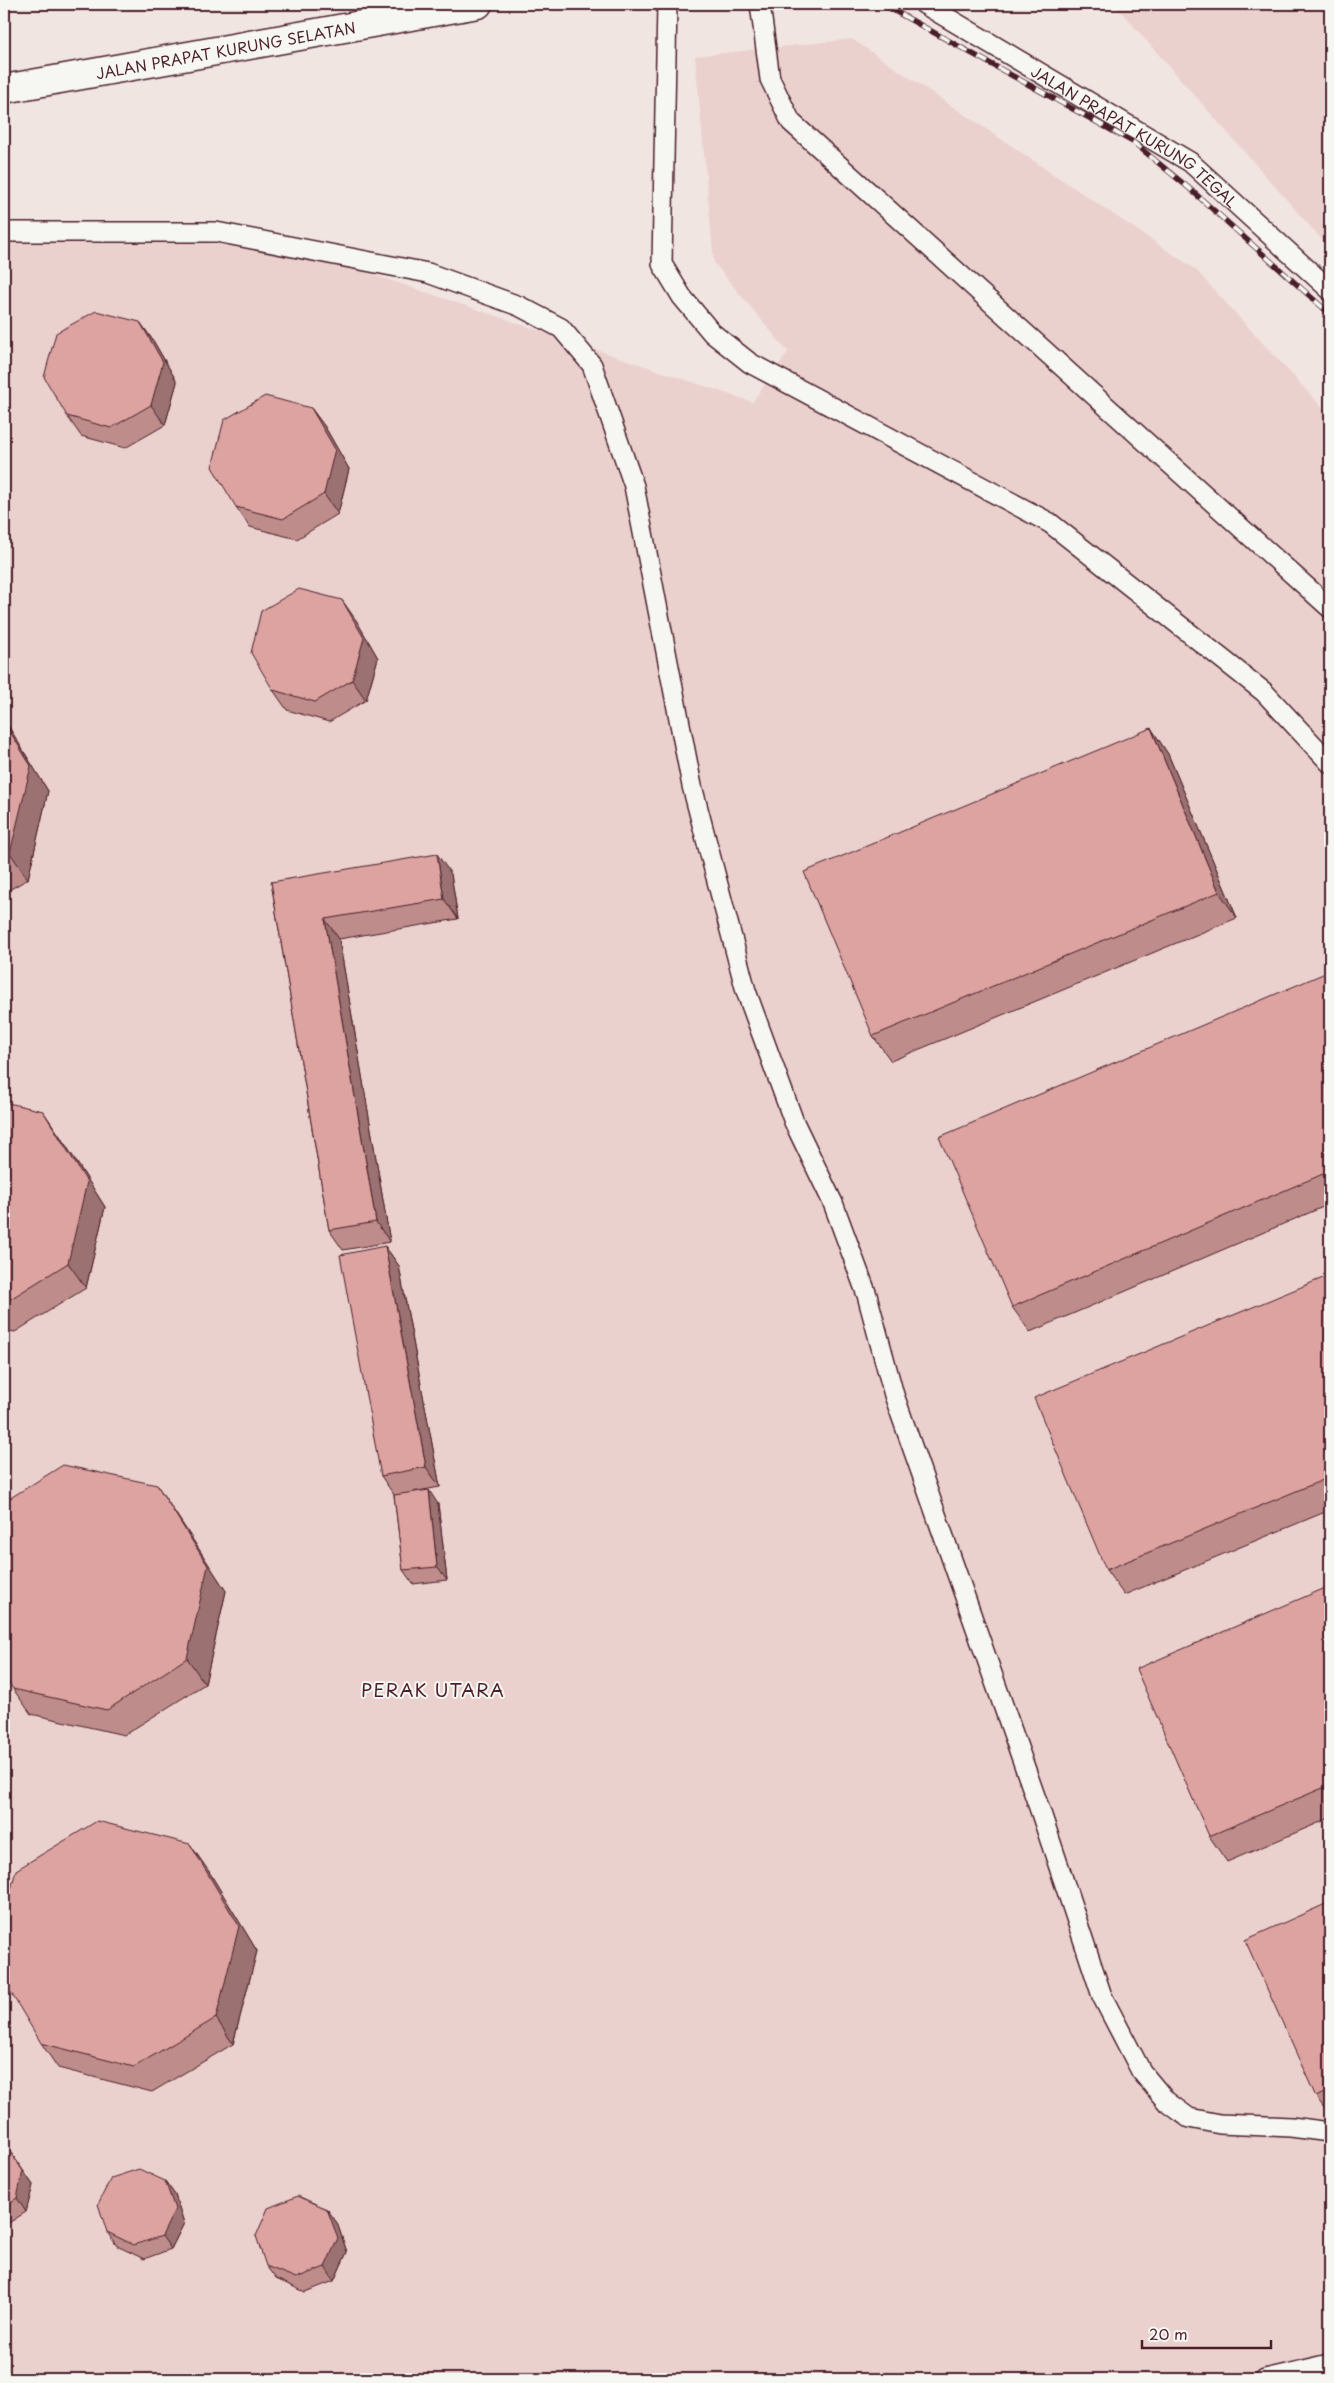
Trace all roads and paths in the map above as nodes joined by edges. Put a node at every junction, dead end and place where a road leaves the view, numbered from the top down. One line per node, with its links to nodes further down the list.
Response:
1 (478, 4): 5 (street, JALAN PRAPAT KURUNG SELATAN)
2 (668, 4): 9 (lane)
3 (760, 4): 8 (lane)
4 (924, 4): 7 (lane, JALAN PRAPAT KURUNG TEGAL)
5 (4, 89)
6 (4, 232): 10 (lane)
7 (1330, 290)
8 (1330, 608)
9 (1330, 763)
10 (1330, 2132)
11 (1330, 2364): 12 (lane)
12 (1265, 2379)

